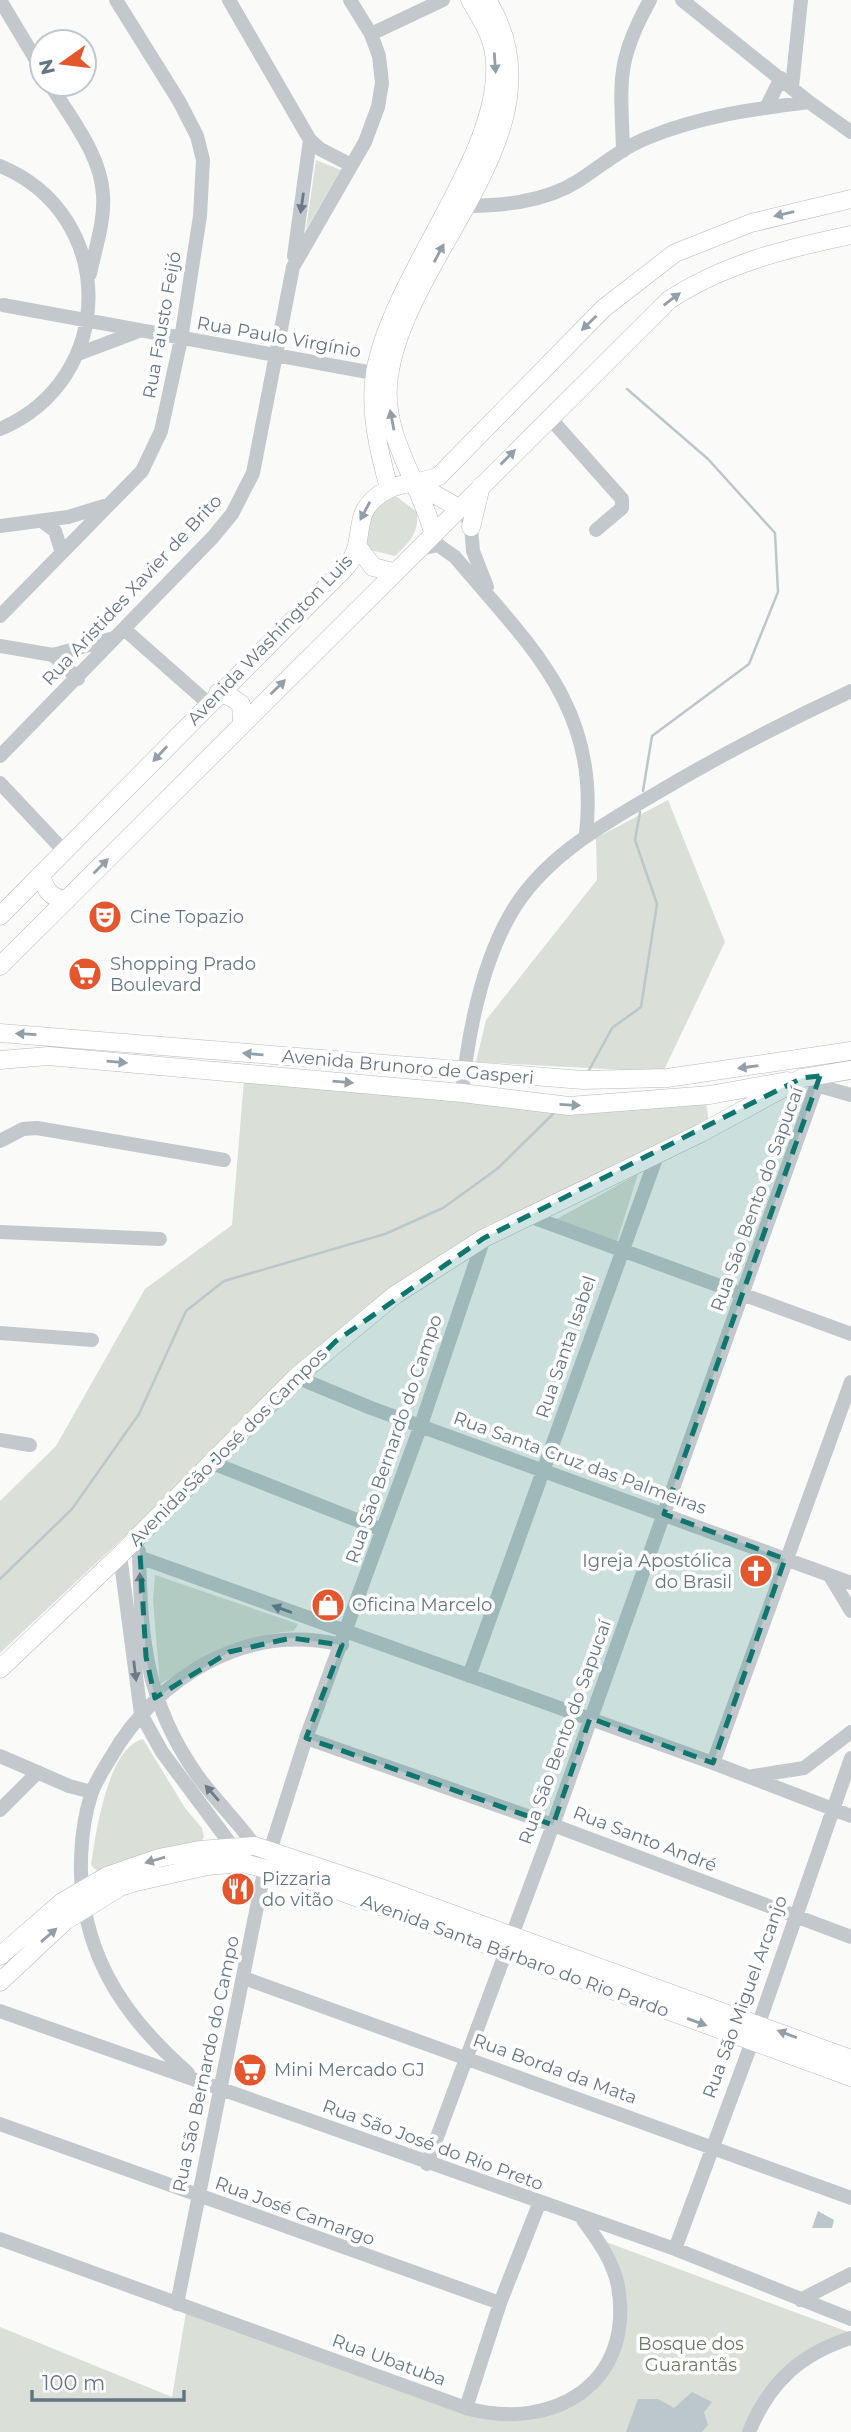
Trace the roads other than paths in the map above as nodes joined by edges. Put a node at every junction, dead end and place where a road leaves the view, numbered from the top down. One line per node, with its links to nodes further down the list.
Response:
1 (0, 0): 12 (street)
2 (116, 0): 30 (street, Rua Fausto Feijó)
3 (229, 0): 18 (street)
4 (350, 0): 11 (street, Rua Aristides Xavier de Brito)
5 (443, 0): 11 (street)
6 (470, 0): 23 (main road, one-way to 23)
7 (487, 0): 23 (main road)
8 (650, 0): 19 (street)
9 (682, 0): 13 (street)
10 (801, 0): 13 (street)
11 (371, 34): 20 (street, Rua Aristides Xavier de Brito)
12 (28, 47)
13 (786, 82): 15 (street); 16 (street)
14 (58, 98): 26 (street)
15 (809, 102): 16 (street); 17 (street)
16 (766, 108): 19 (street)
17 (851, 132)
18 (310, 140): 20 (street); 25 (street, Rua Aristides Xavier de Brito, one-way to 25)
19 (623, 151): 23 (street)
20 (351, 165): 25 (street, Rua Aristides Xavier de Brito)
21 (0, 166): 26 (street)
22 (851, 199): 37 (main road, Avenida Washington Luis, one-way to 37)
23 (456, 206): 33 (main road)
24 (851, 234): 34 (main road, Avenida Washington Luis, one-way to 24)
25 (293, 267): 32 (street, Rua Aristides Xavier de Brito)
26 (89, 277): 28 (street)
27 (1, 304): 28 (street, Rua Paulo Virgínio)
28 (87, 320): 29 (street, Rua Paulo Virgínio); 31 (street)
29 (140, 331): 30 (street, Rua Paulo Virgínio); 31 (street)
30 (181, 339): 32 (street, Rua Paulo Virgínio); 39 (street, Rua Fausto Feijó)
31 (78, 354): 35 (street)
32 (276, 355): 33 (street, Rua Paulo Virgínio); 52 (street, Rua Aristides Xavier de Brito)
33 (382, 374): 37 (main road, one-way to 33); 38 (main road)
34 (548, 417): 36 (main road, Avenida Washington Luis, one-way to 34); 44 (street)
35 (0, 429)
36 (483, 482): 40 (main road, Avenida Washington Luis); 43 (main road)
37 (415, 483): 38 (main road, Avenida Washington Luis); 40 (main road); 45 (main road)
38 (389, 488): 46 (main road, Avenida Washington Luis, one-way to 46)
39 (109, 504): 41 (street); 48 (street, Rua Fausto Feijó)
40 (457, 507): 43 (street); 45 (main road, Avenida Washington Luis)
41 (43, 522): 42 (street); 48 (street)
42 (0, 526)
43 (471, 527): 50 (street)
44 (596, 530)
45 (433, 532): 47 (main road, Avenida Washington Luis)
46 (358, 547): 49 (main road); 57 (main road, Avenida Washington Luis)
47 (413, 552): 49 (main road, Avenida Washington Luis); 50 (street)
48 (62, 553): 51 (street, Rua Fausto Feijó)
49 (393, 572): 58 (main road, Avenida Washington Luis, one-way to 49)
50 (495, 604): 61 (street)
51 (0, 616)
52 (121, 633): 54 (street); 55 (street, Rua Aristides Xavier de Brito); 57 (street)
53 (0, 646): 54 (street)
54 (53, 655): 55 (street)
55 (78, 679): 59 (street, Rua Aristides Xavier de Brito)
56 (851, 691): 61 (street)
57 (213, 698): 58 (main road); 62 (main road, Avenida Washington Luis, one-way to 62)
58 (242, 722): 64 (main road, Avenida Washington Luis, one-way to 58)
59 (0, 756)
60 (0, 783): 62 (street)
61 (586, 834): 70 (street)
62 (63, 850): 63 (main road, Avenida Washington Luis)
63 (41, 874): 64 (main road); 65 (main road, Avenida Washington Luis)
64 (66, 900): 66 (main road, Avenida Washington Luis)
65 (0, 916)
66 (0, 966)
67 (0, 1033): 70 (main road, Avenida Brunoro de Gasperi, one-way to 67)
68 (851, 1052): 71 (main road, Avenida Brunoro de Gasperi, one-way to 71)
69 (0, 1060): 74 (main road, Avenida Brunoro de Gasperi, one-way to 74)
70 (464, 1070): 71 (main road, Avenida Brunoro de Gasperi); 74 (street)
71 (721, 1070): 75 (main road)
72 (851, 1070): 73 (main road, Avenida São José dos Campos)
73 (814, 1080): 75 (main road, Avenida Brunoro de Gasperi); 76 (street); 77 (main road, Avenida São José dos Campos); 86 (street, Rua São Bento do Sapucaí)
74 (461, 1093): 75 (main road, Avenida Brunoro de Gasperi, one-way to 75)
75 (710, 1095): 77 (main road)
76 (851, 1095)
77 (715, 1126): 79 (main road, Avenida São José dos Campos)
78 (0, 1141): 80 (street)
79 (659, 1150): 81 (main road, Avenida São José dos Campos); 85 (street, Rua Santa Isabel)
80 (224, 1160)
81 (526, 1216): 83 (main road, Avenida São José dos Campos); 85 (street)
82 (0, 1233): 84 (street)
83 (484, 1238): 90 (main road, Avenida São José dos Campos); 92 (street, Rua São Bernardo do Campo)
84 (160, 1239)
85 (621, 1251): 86 (street); 96 (street, Rua Santa Isabel)
86 (743, 1296): 88 (street); 97 (street, Rua São Bento do Sapucaí)
87 (0, 1334): 89 (street)
88 (851, 1334)
89 (92, 1340)
90 (296, 1377): 92 (street, Rua Santa Cruz das Palmeiras); 95 (main road, Avenida São José dos Campos)
91 (851, 1382): 102 (street)
92 (421, 1425): 96 (street, Rua Santa Cruz das Palmeiras); 98 (street, Rua São Bernardo do Campo)
93 (0, 1440): 94 (street)
94 (30, 1445)
95 (210, 1462): 98 (street); 99 (main road, Avenida São José dos Campos)
96 (543, 1471): 97 (street, Rua Santa Cruz das Palmeiras); 108 (street, Rua Santa Isabel)
97 (664, 1514): 102 (street, Rua Santa Cruz das Palmeiras); 111 (street, Rua São Bento do Sapucaí)
98 (382, 1530): 106 (street, Rua São Bernardo do Campo)
99 (139, 1535): 100 (main road, Avenida São José dos Campos); 101 (street)
100 (120, 1555): 107 (main road, Avenida São José dos Campos); 110 (street, one-way to 110)
101 (139, 1558): 106 (street, one-way to 101); 109 (street, one-way to 101)
102 (785, 1559): 103 (street, Rua Santa Cruz das Palmeiras); 116 (street)
103 (830, 1576): 104 (street, Rua Santa Cruz das Palmeiras); 105 (street)
104 (851, 1583)
105 (851, 1611)
106 (344, 1638): 108 (street); 109 (street); 113 (street, Rua São Bernardo do Campo)
107 (0, 1669)
108 (469, 1676): 111 (street)
109 (155, 1698): 110 (street); 125 (street, one-way to 109)
110 (141, 1714): 119 (street); 124 (street)
111 (590, 1718): 116 (street); 123 (street, Rua São Bento do Sapucaí)
112 (851, 1732): 118 (street)
113 (306, 1738): 123 (street, Rua Santo André); 125 (street, Rua São Bernardo do Campo)
114 (0, 1756): 117 (street)
115 (851, 1758): 121 (street, Rua São Miguel Arcanjo)
116 (713, 1763): 118 (street)
117 (38, 1772): 119 (street); 120 (street)
118 (747, 1776): 121 (street)
119 (92, 1792): 126 (street)
120 (0, 1810)
121 (833, 1810): 122 (street); 128 (street, Rua São Miguel Arcanjo)
122 (851, 1816)
123 (553, 1825): 128 (street, Rua Santo André); 130 (street, Rua São Bento do Sapucaí)
124 (232, 1846): 125 (main road, Avenida Santa Bárbaro do Rio Pardo); 126 (main road, Avenida Santa Bárbaro do Rio Pardo, one-way to 126)
125 (264, 1854): 127 (main road, Avenida Santa Bárbaro do Rio Pardo); 130 (main road, Avenida Santa Bárbaro do Rio Pardo); 132 (street, Rua São Bernardo do Campo)
126 (83, 1888): 127 (street); 131 (main road, Avenida Santa Bárbaro do Rio Pardo)
127 (84, 1908): 133 (main road, Avenida Santa Bárbaro do Rio Pardo, one-way to 127); 140 (street)
128 (795, 1915): 129 (street, Rua Santo André); 135 (street, Rua São Miguel Arcanjo)
129 (851, 1937)
130 (509, 1943): 135 (main road, Avenida Santa Bárbaro do Rio Pardo); 136 (main road, Avenida Santa Bárbaro do Rio Pardo, one-way to 136); 137 (street, Rua São Bento do Sapucaí)
131 (0, 1956)
132 (244, 1978): 137 (street, Rua Borda da Mata); 141 (street, Rua São Bernardo do Campo)
133 (0, 1982)
134 (0, 2011): 140 (street, Rua São José do Rio Preto)
135 (759, 2023): 136 (street, Rua São Miguel Arcanjo); 138 (main road, Avenida Santa Bárbaro do Rio Pardo, one-way to 135)
136 (751, 2042): 139 (main road, Avenida Santa Bárbaro do Rio Pardo); 143 (street, Rua São Miguel Arcanjo)
137 (466, 2057): 143 (street, Rua Borda da Mata); 144 (street, Rua São Bento do Sapucaí)
138 (851, 2059)
139 (851, 2077)
140 (195, 2078): 141 (street, Rua São José do Rio Preto)
141 (221, 2090): 144 (street, Rua São José do Rio Preto); 145 (street, Rua São Bernardo do Campo)
142 (0, 2124): 145 (street, Rua José Camargo)
143 (712, 2147): 146 (street, Rua Borda da Mata); 150 (street, Rua São Miguel Arcanjo)
144 (427, 2164): 147 (street, Rua São José do Rio Preto)
145 (198, 2197): 153 (street, Rua José Camargo); 154 (street, Rua São Bernardo do Campo)
146 (851, 2198)
147 (540, 2204): 148 (street, Rua São José do Rio Preto); 153 (street)
148 (583, 2219): 150 (street, Rua São José do Rio Preto); 157 (street, Rua Ubatuba)
149 (0, 2239): 154 (street, Rua Ubatuba)
150 (675, 2249): 152 (street, Rua São José do Rio Preto)
151 (851, 2274): 152 (street)
152 (800, 2301): 155 (street, Rua São José do Rio Preto)
153 (500, 2303): 157 (street)
154 (177, 2304): 157 (street, Rua Ubatuba)
155 (851, 2319)
156 (851, 2338): 158 (street)
157 (466, 2408)
158 (750, 2432)

